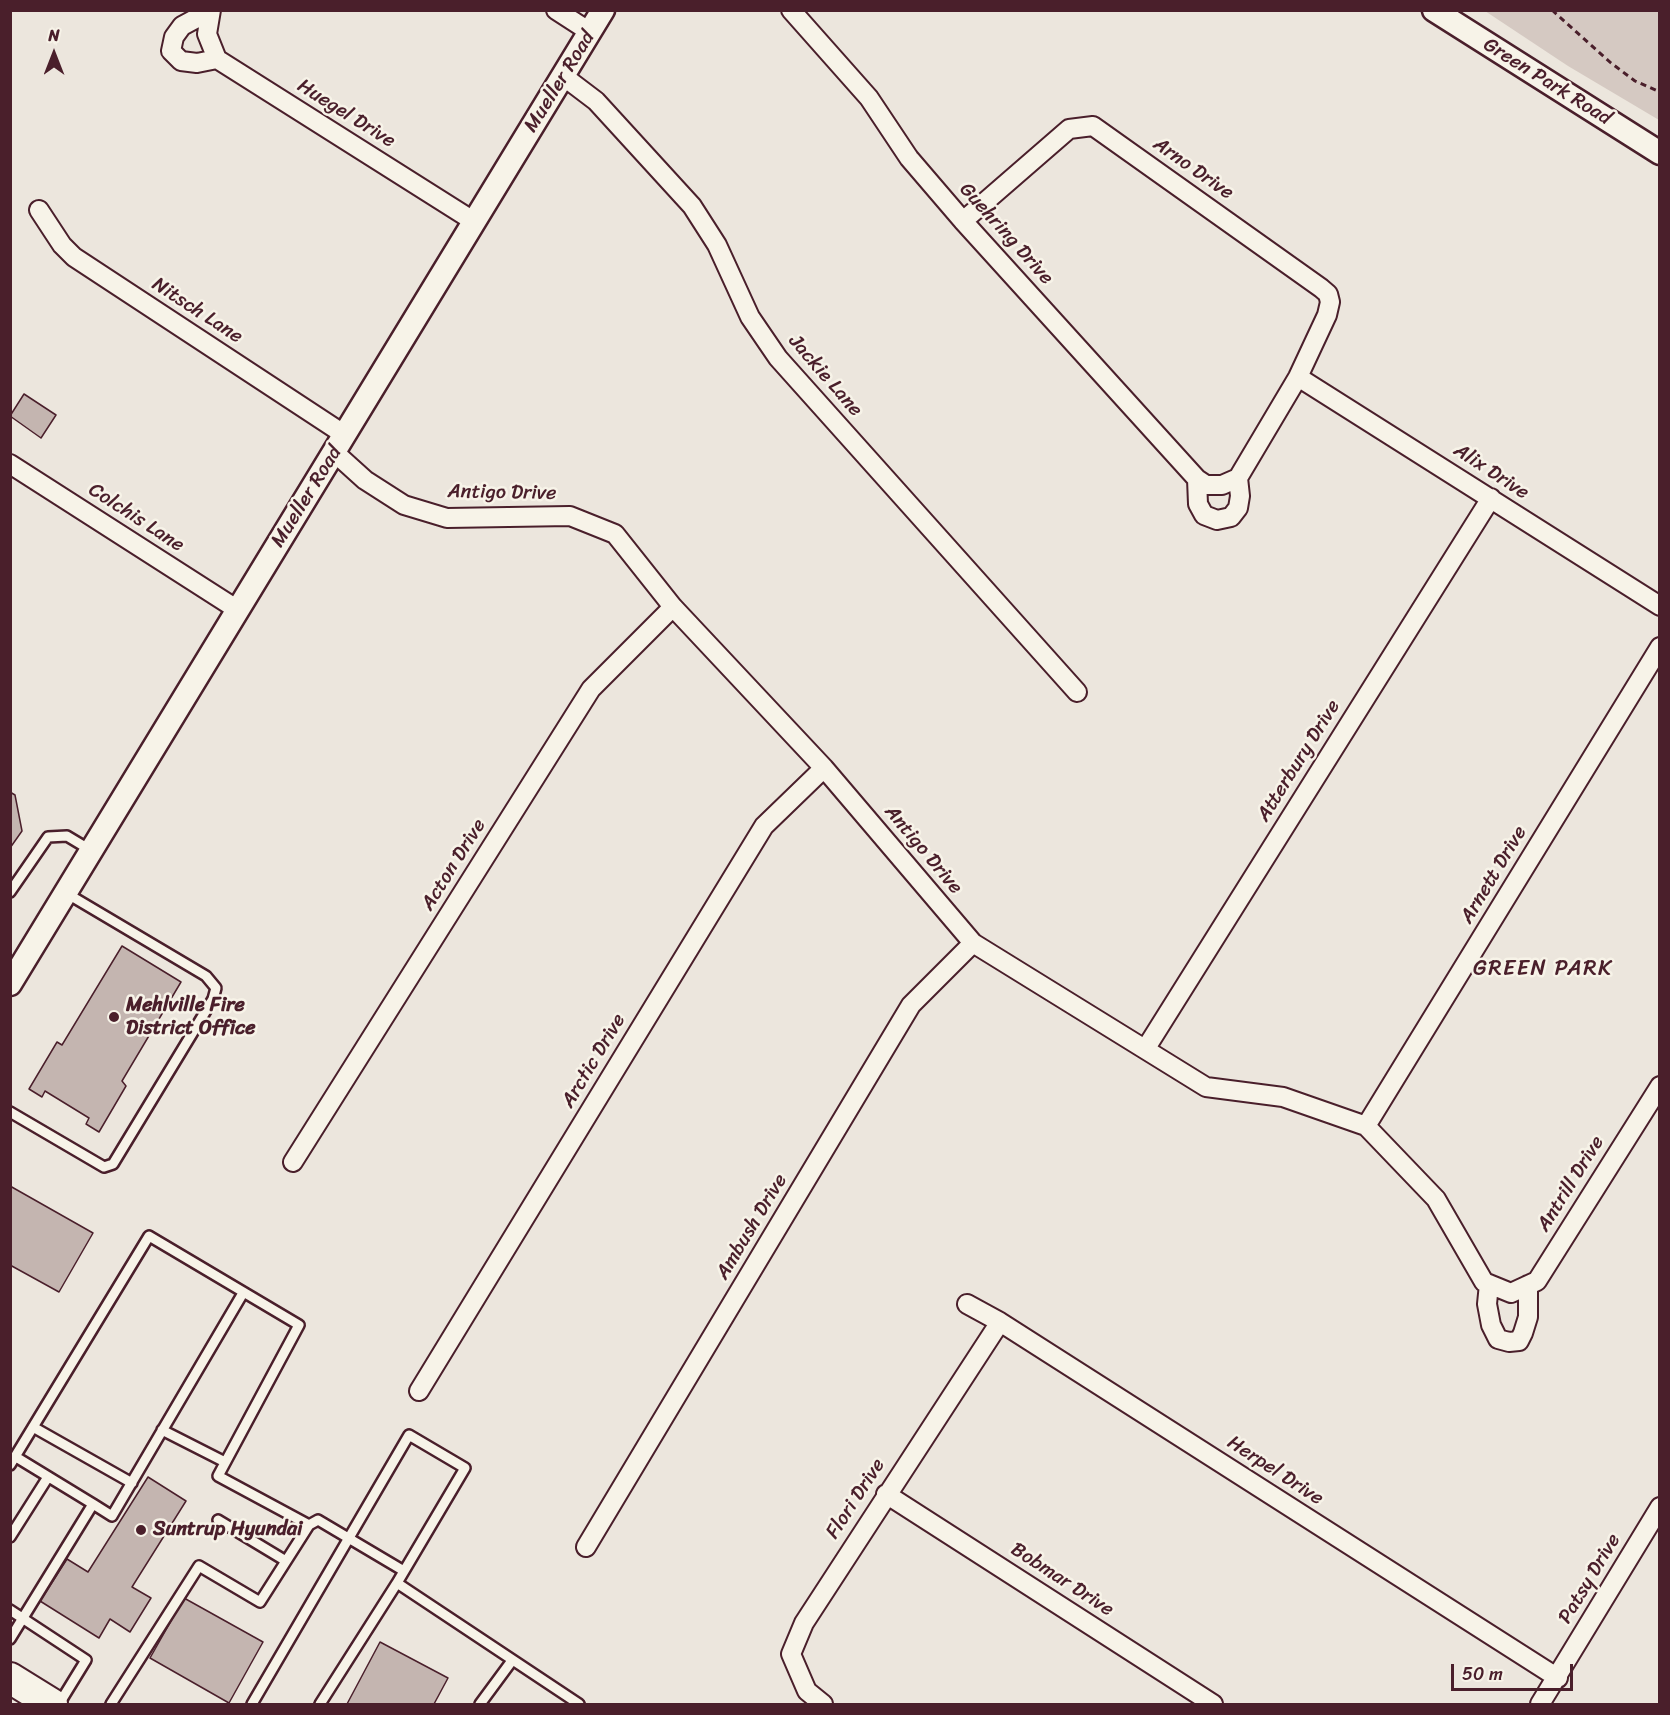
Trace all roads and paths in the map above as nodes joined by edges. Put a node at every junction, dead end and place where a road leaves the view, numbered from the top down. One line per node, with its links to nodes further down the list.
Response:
1 (556, 10): 7 (street)
2 (603, 10): 7 (street, Mueller Road)
3 (791, 10): 13 (street, Guehring Drive)
4 (1434, 10): 11 (street, Green Park Road)
5 (1552, 10): 10 (path)
6 (209, 20): 8 (street); 8 (street)
7 (590, 32): 9 (street, Mueller Road)
8 (217, 59): 14 (street, Huegel Drive)
9 (563, 76): 14 (street, Mueller Road); 25 (street, Jackie Lane)
10 (1659, 92)
11 (1659, 153)
12 (39, 210): 16 (street, Nitsch Lane)
13 (963, 221): 15 (street, Arno Drive); 19 (street, Guehring Drive)
14 (475, 222): 16 (street, Mueller Road)
15 (1298, 377): 18 (street); 20 (street, Alix Drive)
16 (340, 444): 22 (street, Antigo Drive); 23 (street, Mueller Road)
17 (12, 468): 23 (street, Colchis Lane)
18 (1238, 478): 19 (street); 19 (street)
19 (1197, 479)
20 (1491, 498): 21 (street, Alix Drive); 32 (street, Atterbury Drive)
21 (1659, 606)
22 (673, 608): 26 (street, Antigo Drive); 36 (street, Acton Drive)
23 (238, 610): 27 (street, Mueller Road)
24 (1659, 647): 35 (street, Arnett Drive)
25 (1077, 692)
26 (824, 768): 30 (street, Antigo Drive); 42 (street, Arctic Drive)
27 (92, 851): 28 (lane); 29 (street, Mueller Road)
28 (10, 892)
29 (66, 893): 31 (street, Mueller Road); 34 (lane)
30 (973, 943): 32 (street, Antigo Drive); 56 (street, Ambush Drive)
31 (14, 971)
32 (1146, 1048): 35 (street, Antigo Drive)
33 (1659, 1086): 38 (street, Antrill Drive)
34 (10, 1112)
35 (1366, 1126): 37 (street, Antigo Drive)
36 (293, 1162)
37 (1489, 1284): 38 (street, Antrill Drive); 38 (street)
38 (1528, 1285)
39 (243, 1293): 43 (lane); 44 (lane); 46 (lane)
40 (967, 1304): 41 (street, Herpel Drive)
41 (1000, 1322): 49 (street, Flori Drive); 65 (street, Herpel Drive)
42 (419, 1391)
43 (33, 1427): 45 (lane); 48 (lane)
44 (162, 1430): 46 (lane); 48 (lane)
45 (13, 1461): 47 (lane)
46 (225, 1462): 53 (lane)
47 (48, 1477): 50 (lane); 54 (lane)
48 (132, 1483): 50 (lane)
49 (886, 1494): 73 (street, Flori Drive); 74 (street, Bobmar Drive)
50 (93, 1504): 61 (lane)
51 (1659, 1507): 65 (street, Patsy Drive)
52 (218, 1520): 57 (lane)
53 (309, 1525): 55 (lane); 57 (lane)
54 (10, 1537)
55 (348, 1537): 58 (lane); 58 (lane); 69 (lane)
56 (586, 1547)
57 (286, 1560): 68 (lane)
58 (404, 1570): 59 (lane)
59 (397, 1583): 63 (lane); 70 (lane)
60 (10, 1610): 61 (lane)
61 (23, 1619): 62 (lane); 67 (lane)
62 (10, 1639)
63 (511, 1662): 71 (lane); 72 (lane)
64 (10, 1678): 66 (main road)
65 (1558, 1678): 75 (street, Patsy Drive)
66 (52, 1704)
67 (59, 1704)
68 (111, 1704)
69 (252, 1704)
70 (320, 1704)
71 (480, 1704)
72 (579, 1704)
73 (823, 1704)
74 (1213, 1704)
75 (1540, 1704)

